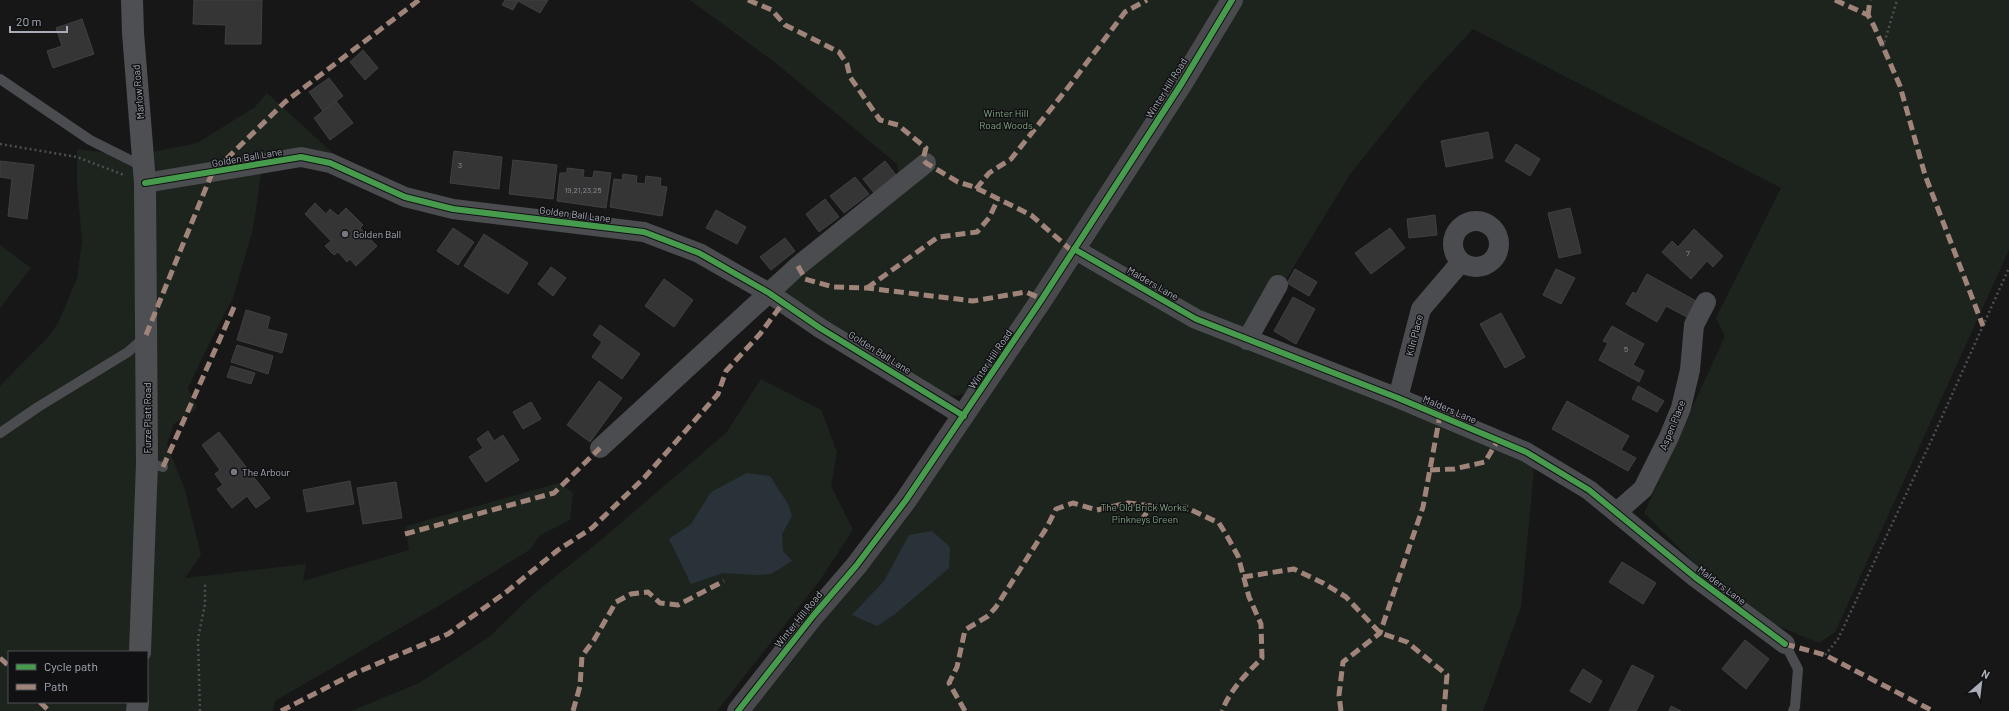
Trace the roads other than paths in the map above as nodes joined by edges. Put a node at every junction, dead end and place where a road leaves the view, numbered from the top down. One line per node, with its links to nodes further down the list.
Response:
1 (132, 0): 5 (main road, Marlow Road)
2 (1232, 0): 6 (street, Winter Hill Road)
3 (0, 79): 5 (lane)
4 (926, 163): 9 (street)
5 (144, 175): 9 (street, Golden Ball Lane); 11 (main road, Furze Platt Road)
6 (1074, 249): 12 (street, Malders Lane); 14 (street, Winter Hill Road)
7 (1461, 262): 13 (street, Kiln Place)
8 (1278, 286): 12 (street)
9 (768, 293): 14 (street, Golden Ball Lane); 16 (street)
10 (1706, 302): 17 (street, Aspen Place)
11 (146, 335): 15 (lane); 19 (main road, Furze Platt Road)
12 (1247, 340): 13 (street, Malders Lane)
13 (1398, 398): 17 (street, Malders Lane)
14 (964, 416): 20 (street, Winter Hill Road)
15 (0, 433)
16 (600, 448)
17 (1617, 512): 18 (street, Malders Lane)
18 (1785, 644): 21 (lane)
19 (140, 651)
20 (738, 711)
21 (1793, 711)

